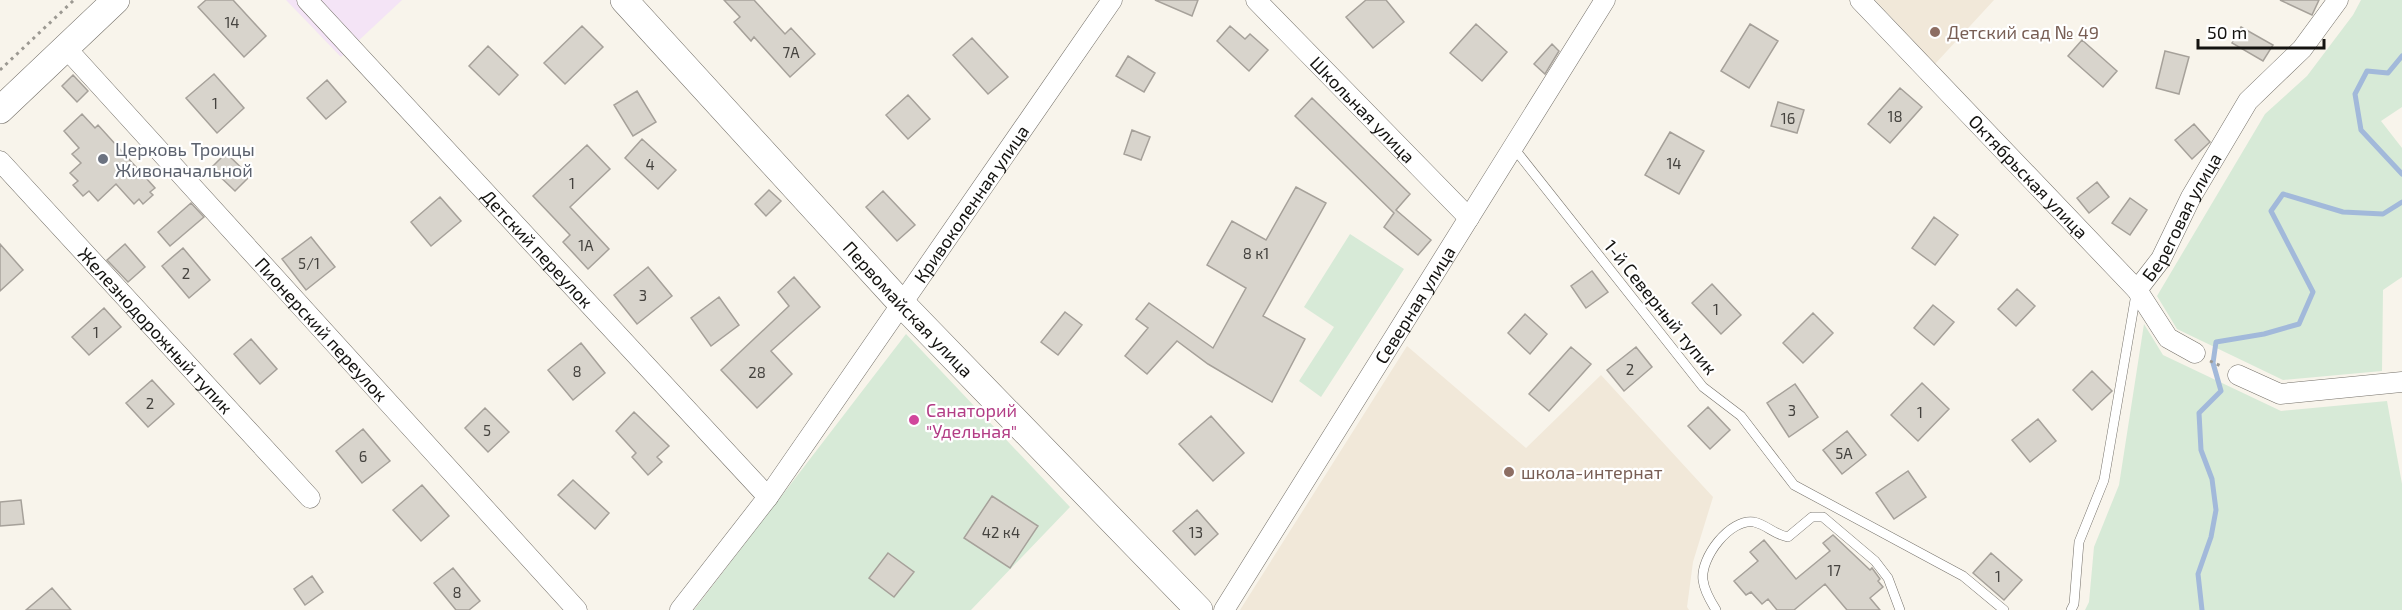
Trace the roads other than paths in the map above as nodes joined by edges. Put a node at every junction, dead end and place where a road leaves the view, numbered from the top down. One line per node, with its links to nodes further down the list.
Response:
1 (116, 0): 9 (main road)
2 (307, 0): 19 (street, Детский переулок)
3 (624, 0): 15 (main road, Первомайская улица)
4 (1112, 0): 15 (street, Кривоколенная улица)
5 (1256, 0): 13 (street, Школьная улица)
6 (1605, 0): 11 (street, Северная улица)
7 (1860, 0): 14 (street, Октябрьская улица)
8 (2338, 0): 14 (street, Береговая улица)
9 (66, 48): 10 (main road); 21 (street, Пионерский переулок)
10 (0, 110)
11 (1513, 147): 13 (street, Северная улица); 27 (lane, 1-й Северный тупик)
12 (0, 161): 20 (street, Железнодорожный тупик)
13 (1469, 218): 24 (street, Северная улица)
14 (2137, 290): 16 (street, Октябрьская улица); 28 (lane, Береговая улица)
15 (901, 303): 19 (street, Кривоколенная улица); 23 (main road, Первомайская улица)
16 (2195, 353)
17 (2238, 375): 18 (street)
18 (2402, 382)
19 (768, 497): 22 (street, Кривоколенная улица)
20 (310, 498)
21 (577, 610)
22 (680, 610)
23 (1200, 610)
24 (1224, 610)
25 (1716, 610): 26 (lane)
26 (1900, 610)
27 (2004, 610)
28 (2071, 610)

